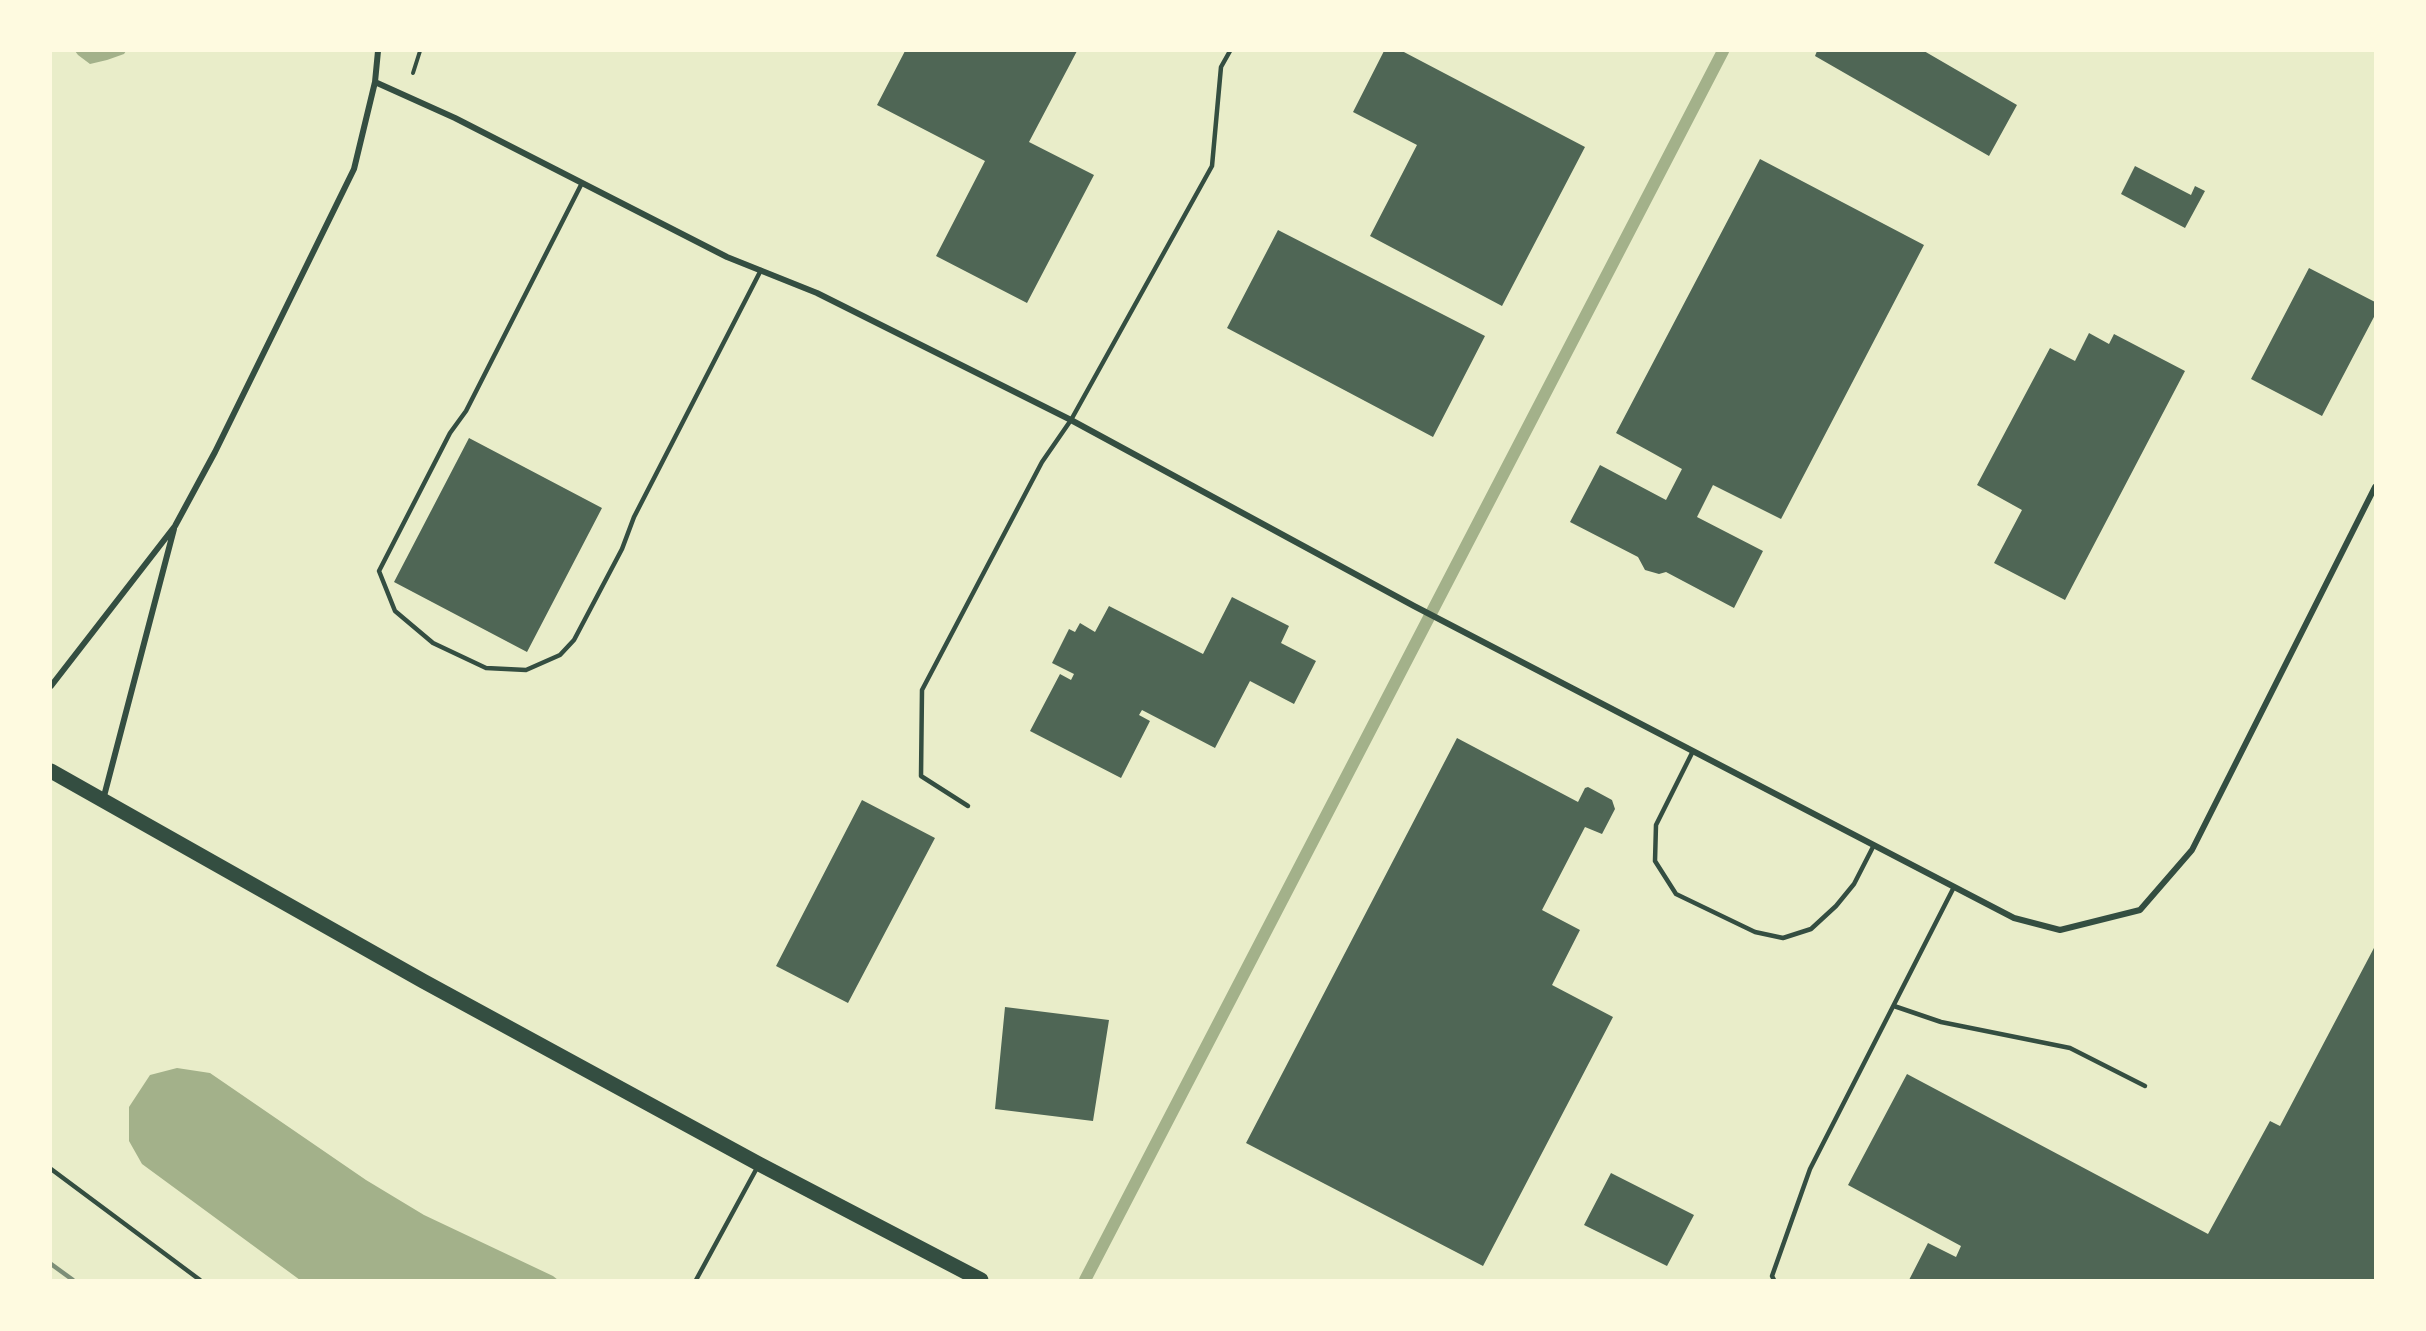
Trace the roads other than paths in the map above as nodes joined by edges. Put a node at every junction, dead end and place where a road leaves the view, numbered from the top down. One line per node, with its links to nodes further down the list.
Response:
1 (378, 51): 3 (street)
2 (1230, 51): 6 (lane)
3 (375, 82): 4 (street); 8 (street)
4 (582, 183): 5 (street); 5 (lane)
5 (761, 270): 6 (street)
6 (1071, 420): 10 (street); 13 (lane)
7 (2375, 487): 15 (street)
8 (174, 526): 9 (street); 12 (street)
9 (51, 686)
10 (1693, 751): 14 (street); 14 (lane)
11 (51, 771): 12 (main road)
12 (103, 800): 18 (main road)
13 (968, 806)
14 (1874, 845): 15 (street)
15 (1954, 887): 16 (lane)
16 (1894, 1006): 17 (lane); 23 (lane)
17 (2145, 1086)
18 (759, 1164): 21 (lane); 22 (main road)
19 (51, 1169): 20 (lane)
20 (200, 1280)
21 (696, 1280)
22 (981, 1280)
23 (1774, 1280)

